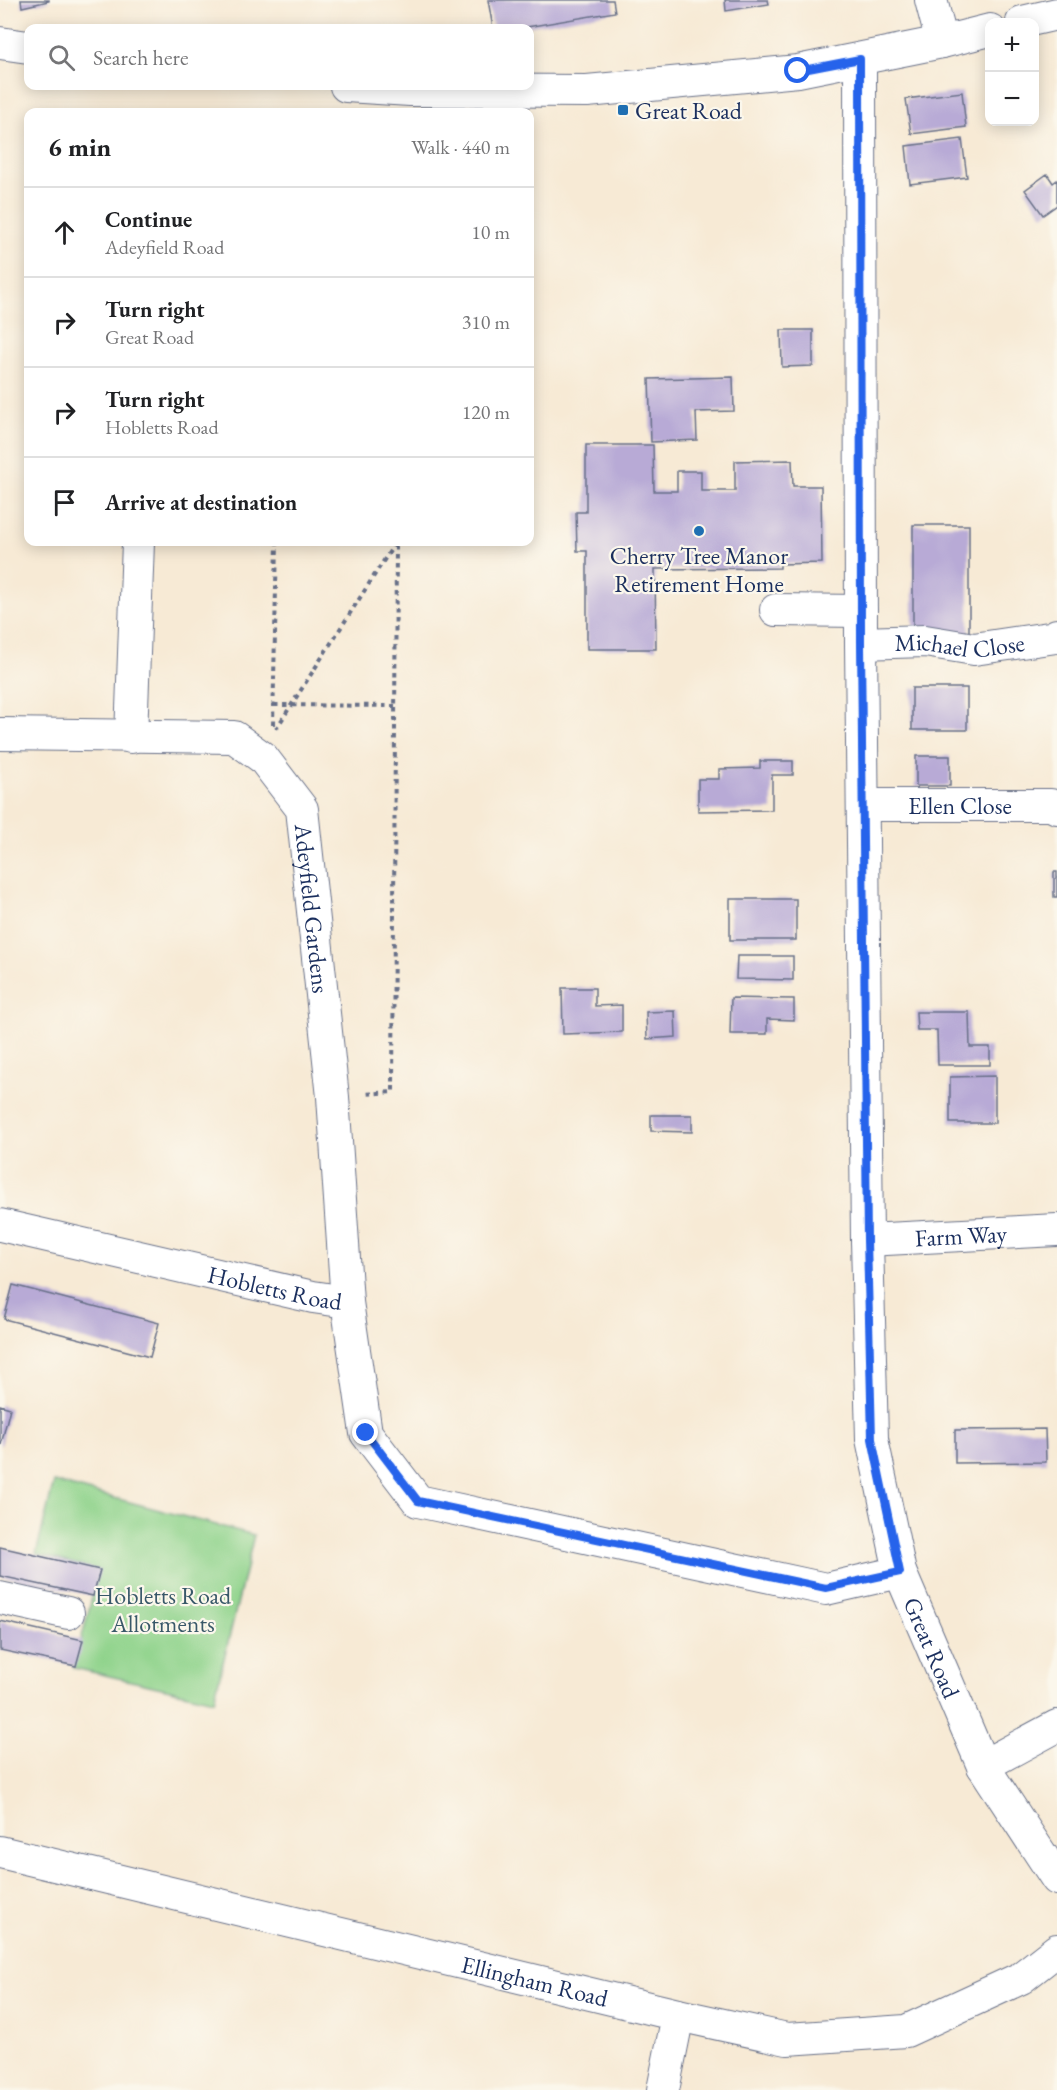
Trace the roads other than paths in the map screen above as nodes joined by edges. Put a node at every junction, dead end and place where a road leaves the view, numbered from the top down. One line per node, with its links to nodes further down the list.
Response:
1 (931, 0): 5 (street)
2 (1057, 14): 3 (street)
3 (1039, 18)
4 (985, 31): 5 (street)
5 (942, 42): 8 (street)
6 (0, 43): 7 (street)
7 (24, 46)
8 (860, 59): 10 (street); 13 (street, Great Road)
9 (363, 90): 10 (street)
10 (409, 101)
11 (138, 546): 17 (street)
12 (776, 610): 13 (street)
13 (861, 611): 15 (street, Great Road)
14 (1057, 635): 15 (street, Michael Close)
15 (861, 643): 19 (street, Great Road)
16 (0, 734): 17 (street, Adeyfield Gardens)
17 (131, 737): 23 (street, Adeyfield Gardens)
18 (1055, 803): 19 (street, Ellen Close)
19 (864, 805): 22 (street, Great Road)
20 (0, 1225): 23 (street, Hobletts Road)
21 (1057, 1230): 22 (street, Farm Way)
22 (867, 1240): 24 (street, Great Road)
23 (348, 1302): 24 (street, Hobletts Road)
24 (900, 1572): 28 (street, Great Road)
25 (0, 1598): 26 (street)
26 (68, 1613)
27 (1057, 1726): 28 (street)
28 (983, 1766): 30 (street, Great Road)
29 (0, 1852): 32 (street, Ellingham Road)
30 (1057, 1879)
31 (1057, 1950): 32 (street, Ellingham Road)
32 (678, 2015): 33 (street)
33 (663, 2090)

